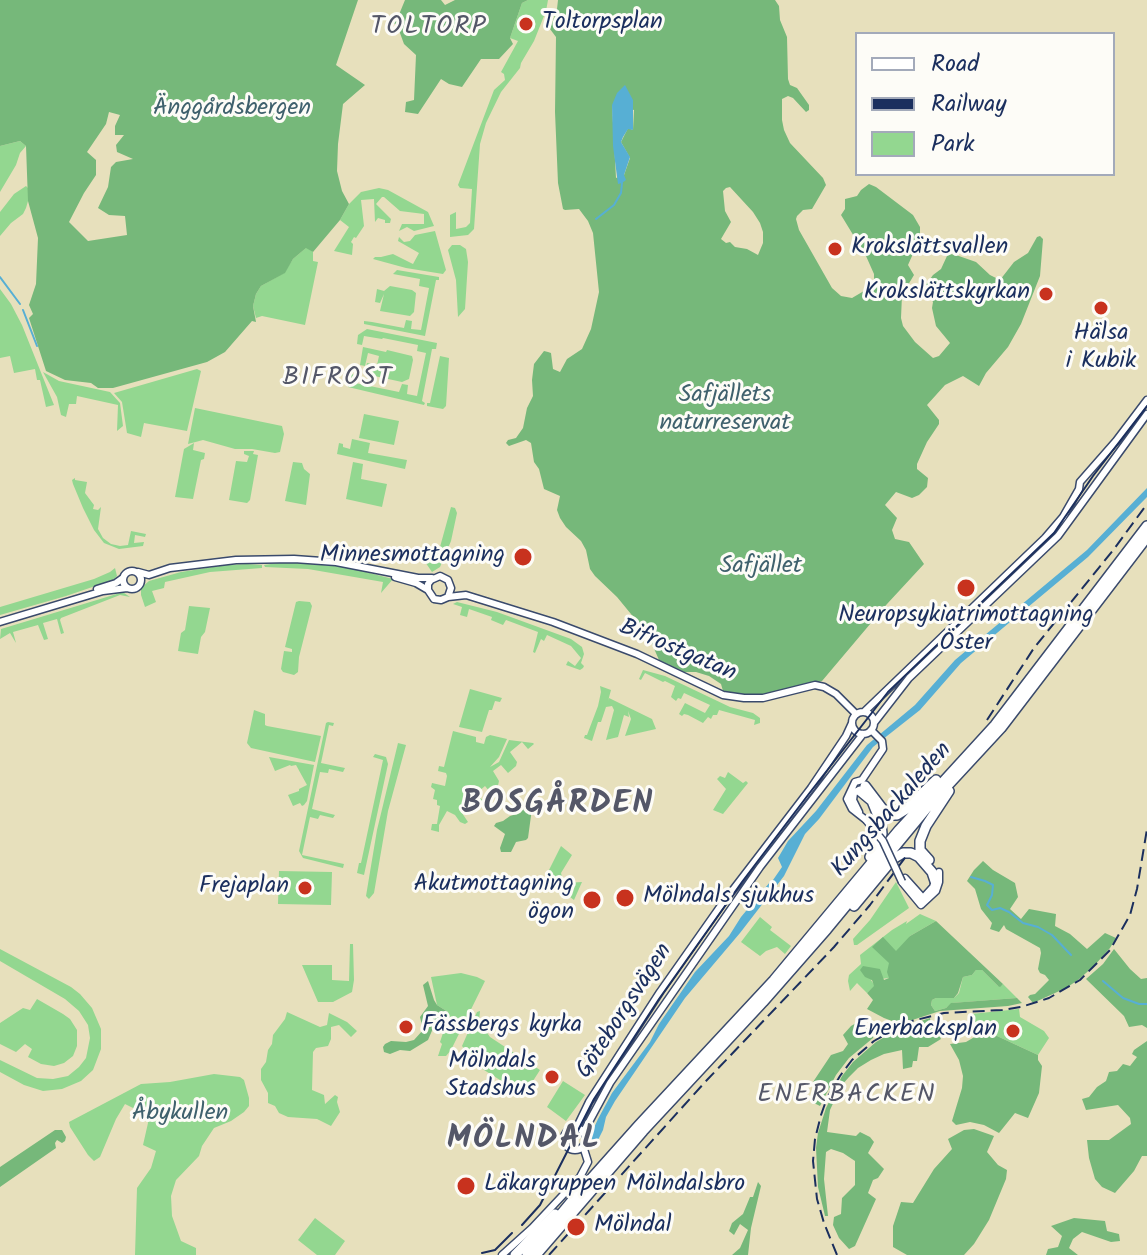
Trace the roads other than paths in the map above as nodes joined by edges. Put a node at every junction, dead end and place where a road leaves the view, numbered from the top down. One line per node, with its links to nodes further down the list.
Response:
1 (1147, 400): 3 (main road)
2 (1147, 414): 4 (main road, Göteborgsvägen)
3 (1083, 480): 4 (main road); 5 (main road)
4 (1093, 487): 6 (main road, Göteborgsvägen)
5 (1079, 489): 6 (main road); 21 (main road)
6 (1088, 494): 24 (main road, Göteborgsvägen)
7 (1147, 526): 26 (highway, Kungsbackaleden)
8 (1147, 537): 27 (highway, Kungsbackaleden)
9 (182, 568): 10 (main road); 11 (main road); 14 (main road)
10 (377, 570): 13 (main road); 17 (main road)
11 (138, 572): 12 (main road); 14 (main road)
12 (123, 578): 16 (main road); 20 (main road)
13 (432, 578): 15 (main road); 17 (main road)
14 (141, 583): 16 (main road)
15 (450, 583): 18 (main road); 19 (main road, Bifrostgatan)
16 (127, 588): 20 (main road)
17 (428, 590): 18 (main road)
18 (448, 597): 19 (main road, Bifrostgatan)
19 (478, 598): 22 (main road, Bifrostgatan)
20 (0, 620)
21 (864, 712): 22 (main road); 24 (main road)
22 (856, 714): 23 (main road, Göteborgsvägen)
23 (852, 723): 25 (main road); 35 (main road, Göteborgsvägen)
24 (874, 729): 25 (main road, Göteborgsvägen); 28 (main road)
25 (863, 734): 36 (main road, Göteborgsvägen)
26 (978, 744): 28 (highway); 32 (highway, Kungsbackaleden)
27 (961, 772): 29 (highway); 34 (highway, Kungsbackaleden)
28 (859, 786): 30 (main road, bridge); 32 (highway)
29 (936, 879): 31 (main road); 33 (main road); 33 (main road); 34 (highway)
30 (904, 880): 31 (main road); 33 (main road)
31 (916, 890): 33 (main road)
32 (843, 899): 38 (highway, Kungsbackaleden)
33 (922, 902)
34 (827, 929): 41 (highway, Kungsbackaleden)
35 (576, 1129): 36 (main road); 37 (main road, Göteborgsvägen)
36 (583, 1133): 37 (main road, Göteborgsvägen)
37 (580, 1148): 39 (main road, Göteborgsvägen)
38 (581, 1190): 39 (highway); 40 (highway, Kungsbackaleden)
39 (505, 1254)
40 (527, 1255)
41 (536, 1255)

